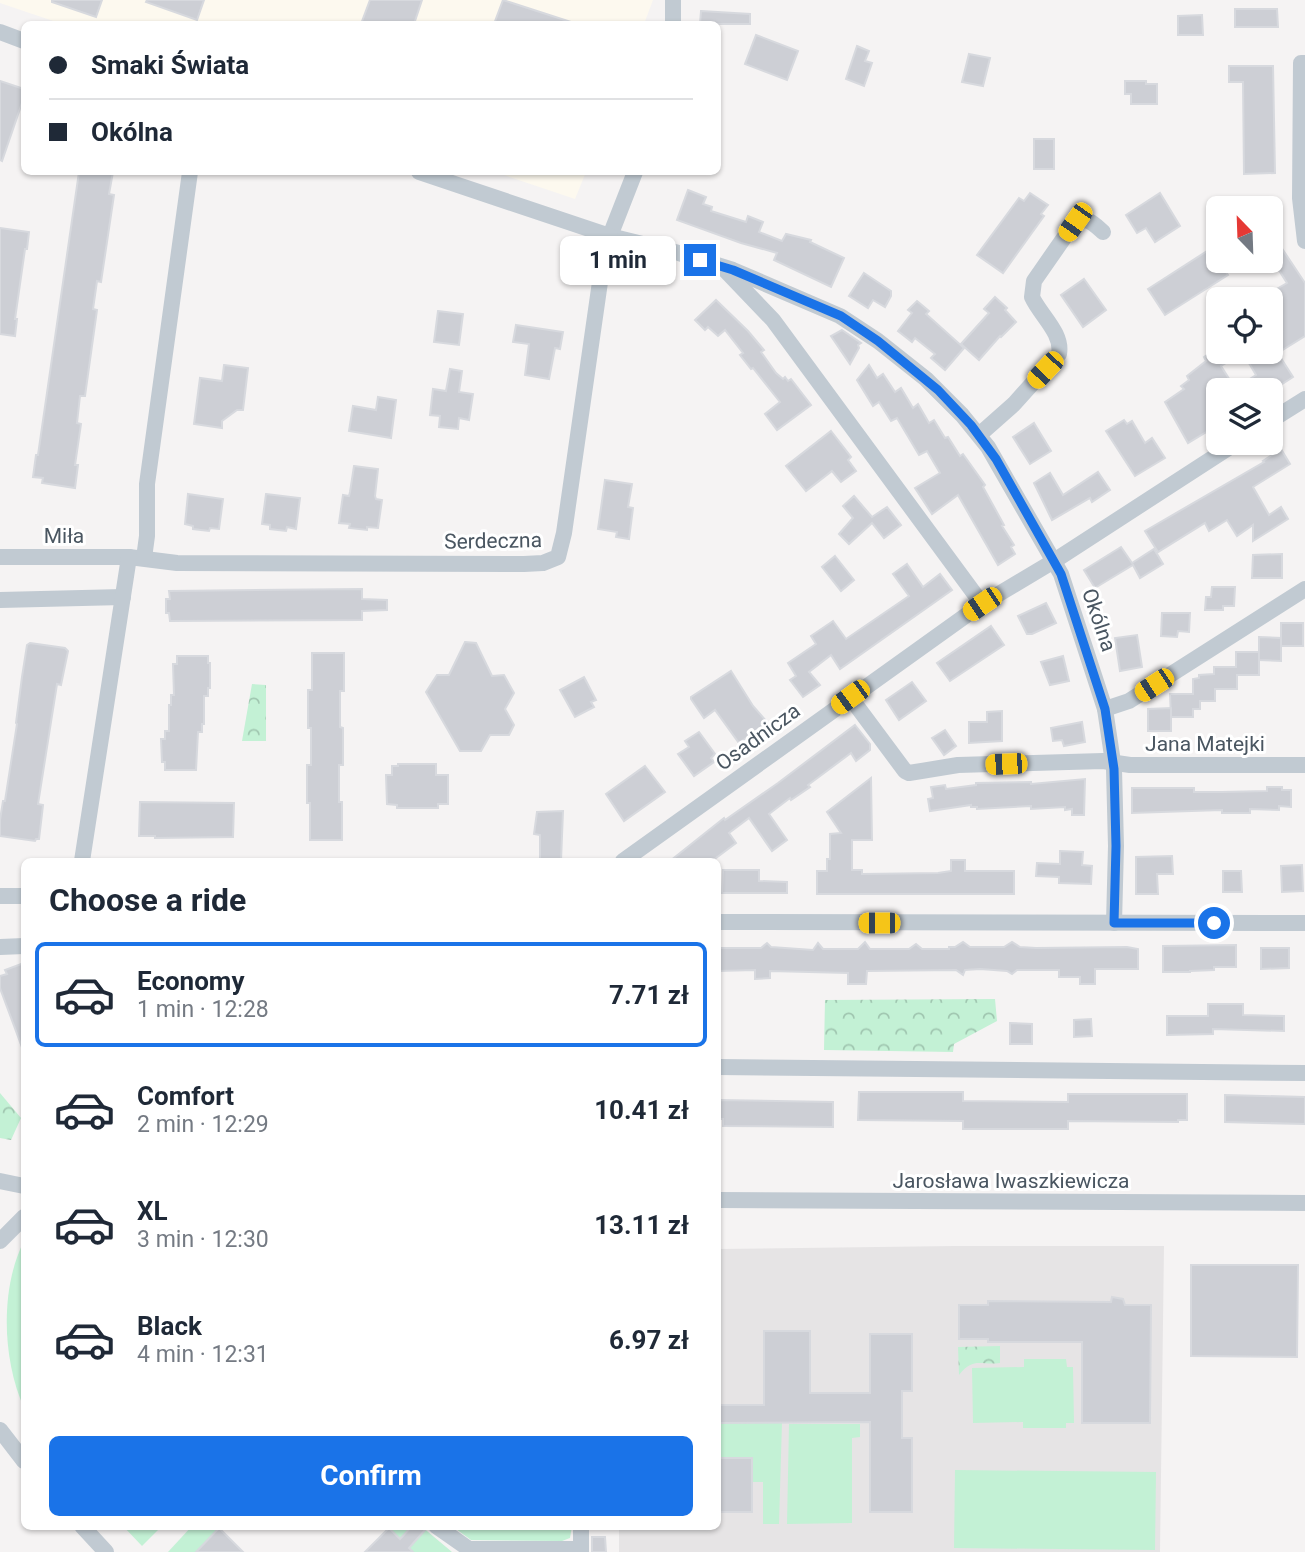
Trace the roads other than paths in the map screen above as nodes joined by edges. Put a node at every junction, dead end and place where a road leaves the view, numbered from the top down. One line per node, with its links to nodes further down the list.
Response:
1 (673, 0): 2 (street)
2 (673, 21)
3 (0, 32): 4 (street)
4 (21, 40)
5 (1303, 63): 11 (street)
6 (190, 175): 18 (street)
7 (428, 175): 10 (street, Okólna)
8 (634, 175): 10 (street)
9 (1102, 232): 15 (street)
10 (610, 236): 12 (street, Okólna); 18 (street, Serdeczna)
11 (1305, 241)
12 (722, 267): 15 (street, Okólna); 23 (street, Okólna)
13 (1305, 399): 14 (street)
14 (1283, 413)
15 (979, 435): 19 (street, Okólna)
16 (1217, 455): 19 (street, Osadnicza)
17 (0, 557): 18 (street, Miła)
18 (137, 557): 21 (street)
19 (1054, 561): 23 (street, Osadnicza); 25 (street, Okólna)
20 (1305, 589): 25 (street)
21 (123, 597): 22 (street); 28 (street)
22 (0, 600)
23 (982, 604): 24 (street, Osadnicza)
24 (850, 697): 26 (street, Jana Matejki); 29 (street, Osadnicza)
25 (1105, 709): 26 (street, Okólna)
26 (1113, 762): 27 (street, Jana Matejki); 33 (street, Okólna)
27 (1305, 765)
28 (82, 858)
29 (627, 858)
30 (0, 896): 31 (street)
31 (21, 896)
32 (721, 922): 33 (street)
33 (1114, 923): 34 (street)
34 (1305, 923)
35 (21, 946): 36 (street)
36 (0, 947)
37 (721, 1067): 38 (street)
38 (1305, 1073)
39 (0, 1181): 40 (street)
40 (21, 1185)
41 (721, 1200): 42 (street, Jarosława Iwaszkiewicza)
42 (1305, 1203)
43 (21, 1220): 44 (street)
44 (0, 1241)
45 (0, 1430): 46 (street)
46 (21, 1457)
47 (86, 1530): 51 (street)
48 (442, 1530): 50 (street)
49 (581, 1530): 50 (street)
50 (581, 1550)
51 (106, 1552)

